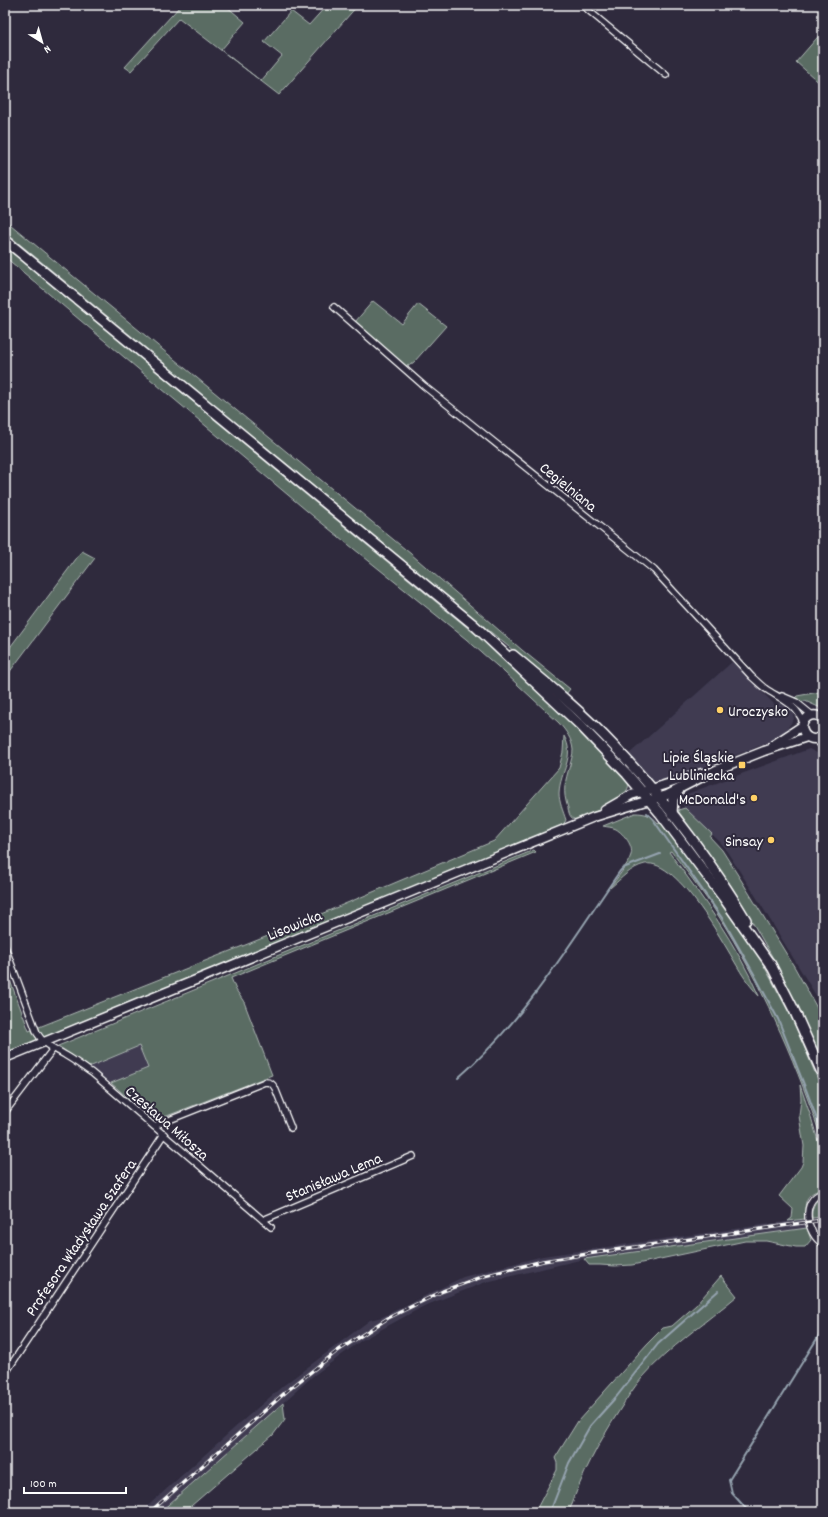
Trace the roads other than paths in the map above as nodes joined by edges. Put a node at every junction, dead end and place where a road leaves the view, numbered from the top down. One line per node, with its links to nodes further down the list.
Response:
1 (582, 5): 2 (street)
2 (666, 75)
3 (5, 240): 5 (highway)
4 (334, 307): 6 (street, Cegielniana)
5 (474, 626): 14 (highway); 16 (highway)
6 (778, 695): 7 (street, Cegielniana); 8 (street, Cegielniana)
7 (820, 717): 8 (main road, Lisowicka)
8 (802, 724): 10 (main road); 12 (main road, Lisowicka)
9 (823, 735): 10 (main road, Lisowicka)
10 (811, 738): 11 (street); 12 (main road, Lisowicka)
11 (823, 747)
12 (764, 751): 13 (main road, Lisowicka)
13 (716, 770): 14 (main road, Lisowicka); 15 (main road, Lisowicka)
14 (652, 790): 16 (main road, Lisowicka); 17 (highway)
15 (679, 790): 17 (main road, Lisowicka); 19 (highway)
16 (642, 792): 18 (highway); 20 (main road, Lisowicka)
17 (659, 797): 18 (main road, Lisowicka); 19 (highway)
18 (649, 800): 20 (main road, Lisowicka); 22 (highway)
19 (672, 814): 22 (highway)
20 (594, 817): 23 (main road, Lisowicka)
21 (5, 947): 23 (street)
22 (772, 967): 26 (highway)
23 (44, 1042): 24 (street, Czesława Miłosza); 25 (main road, Lisowicka)
24 (53, 1049): 27 (street); 28 (street, Czesława Miłosza)
25 (5, 1058)
26 (823, 1075)
27 (5, 1112)
28 (154, 1126): 29 (street); 30 (street, Czesława Miłosza)
29 (291, 1128)
30 (164, 1134): 33 (street, Czesława Miłosza); 36 (street, Profesora Władysława Szafera)
31 (413, 1156): 33 (street, Stanisława Lema)
32 (823, 1193): 35 (street)
33 (263, 1220): 34 (street, Czesława Miłosza)
34 (271, 1227)
35 (823, 1244)
36 (5, 1374)

